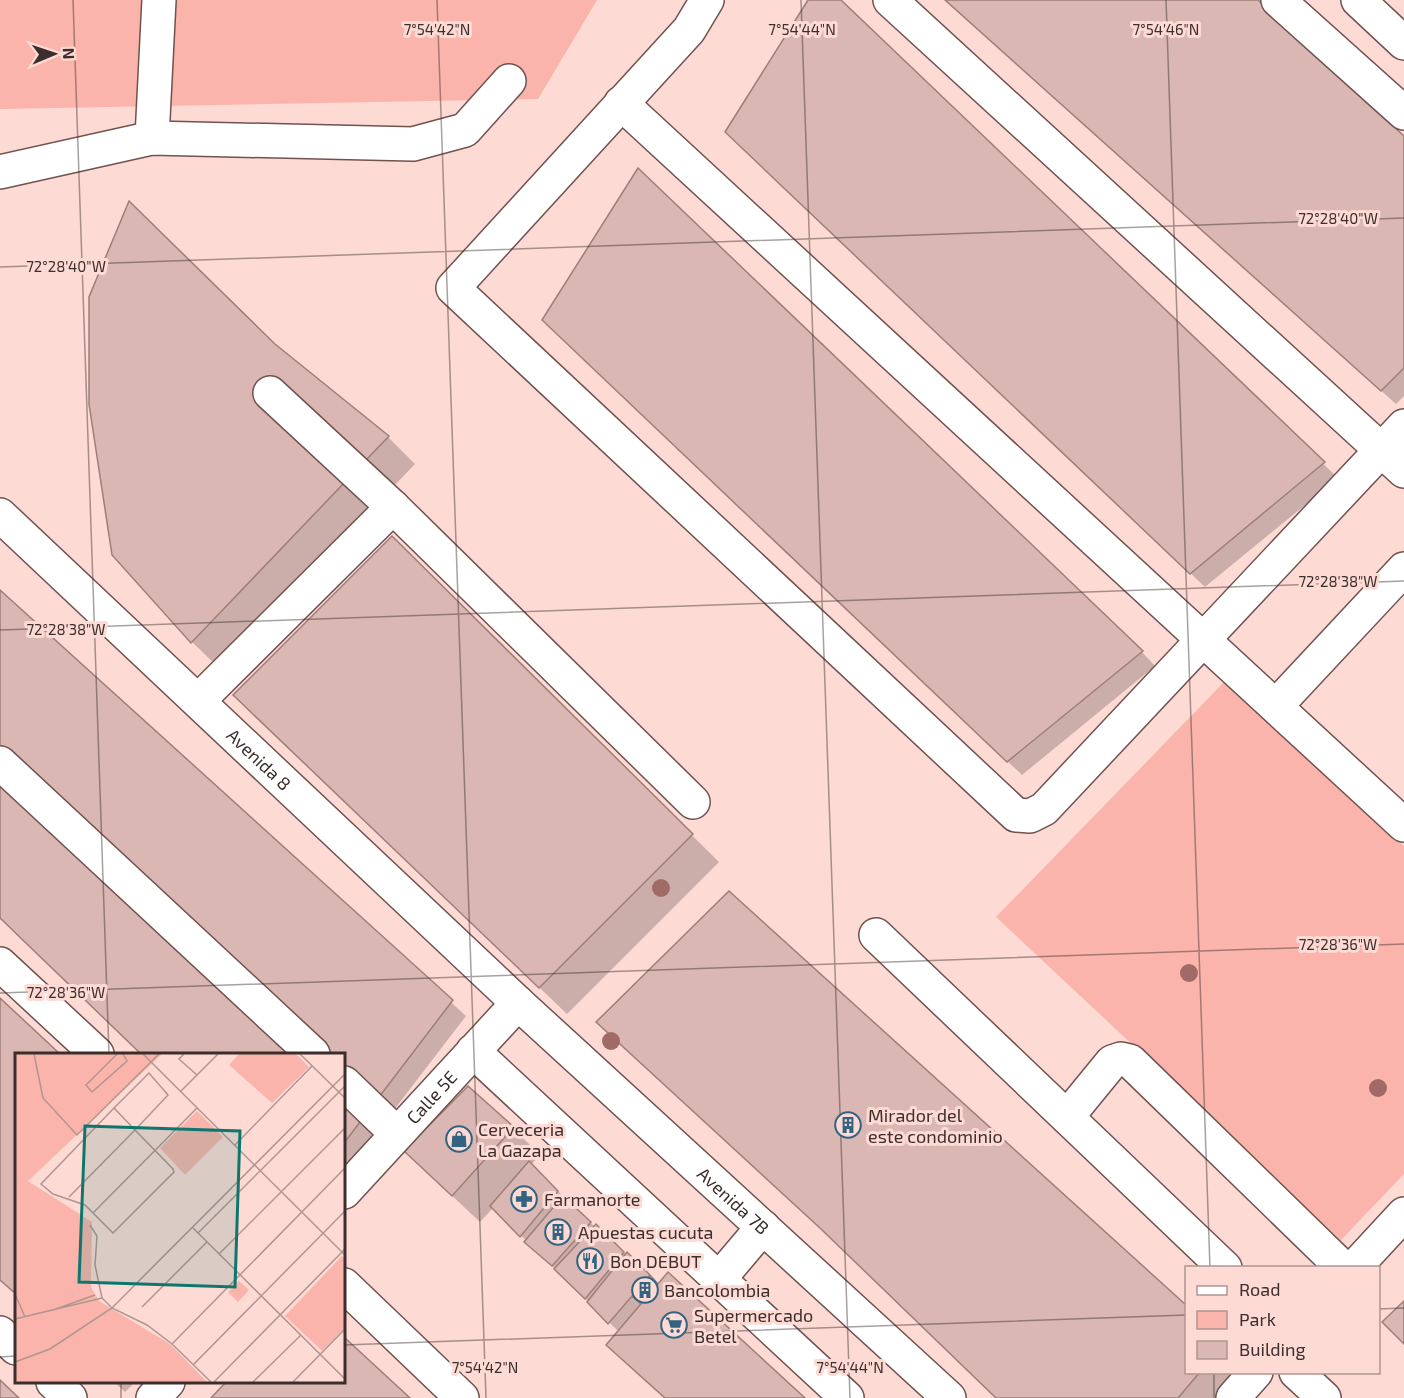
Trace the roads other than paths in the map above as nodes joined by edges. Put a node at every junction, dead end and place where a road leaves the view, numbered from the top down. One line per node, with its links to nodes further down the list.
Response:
1 (159, 0): 10 (street)
2 (707, 0): 8 (street)
3 (890, 0): 14 (street)
4 (1278, 0): 9 (street)
5 (1358, 0): 6 (street)
6 (1404, 43)
7 (510, 81): 10 (street)
8 (621, 103): 18 (street); 18 (street)
9 (1404, 113)
10 (152, 138): 11 (street)
11 (0, 172)
12 (270, 393): 15 (street)
13 (1404, 426): 14 (street)
14 (1392, 461): 18 (street)
15 (393, 507): 19 (street); 22 (street)
16 (0, 515): 19 (street, Avenida 8)
17 (1404, 569): 20 (street)
18 (1202, 641): 20 (street)
19 (198, 701): 26 (street, Avenida 8)
20 (1276, 706): 23 (street)
21 (0, 763): 29 (street)
22 (693, 802)
23 (1404, 825)
24 (876, 935): 31 (street)
25 (0, 964): 28 (street)
26 (518, 1003): 27 (street, Calle 5E); 35 (street, Avenida 7B)
27 (473, 1051): 32 (street, Calle 5E); 39 (street)
28 (96, 1053)
29 (311, 1053)
30 (345, 1084): 32 (street)
31 (1067, 1117): 36 (street); 37 (street)
32 (397, 1134): 33 (street, Calle 5E)
33 (345, 1191)
34 (1404, 1214): 38 (street)
35 (763, 1227): 39 (street); 51 (street, Avenida 7B)
36 (1224, 1266)
37 (1342, 1266)
38 (1356, 1266)
39 (719, 1279): 50 (street)
40 (345, 1286): 49 (street)
41 (0, 1333): 42 (street)
42 (15, 1347)
43 (1254, 1374): 52 (street)
44 (1298, 1374): 53 (street)
45 (53, 1383): 47 (street)
46 (167, 1383): 48 (street)
47 (70, 1398)
48 (153, 1398)
49 (462, 1398)
50 (847, 1398)
51 (949, 1398)
52 (1233, 1398)
53 (1324, 1398)

